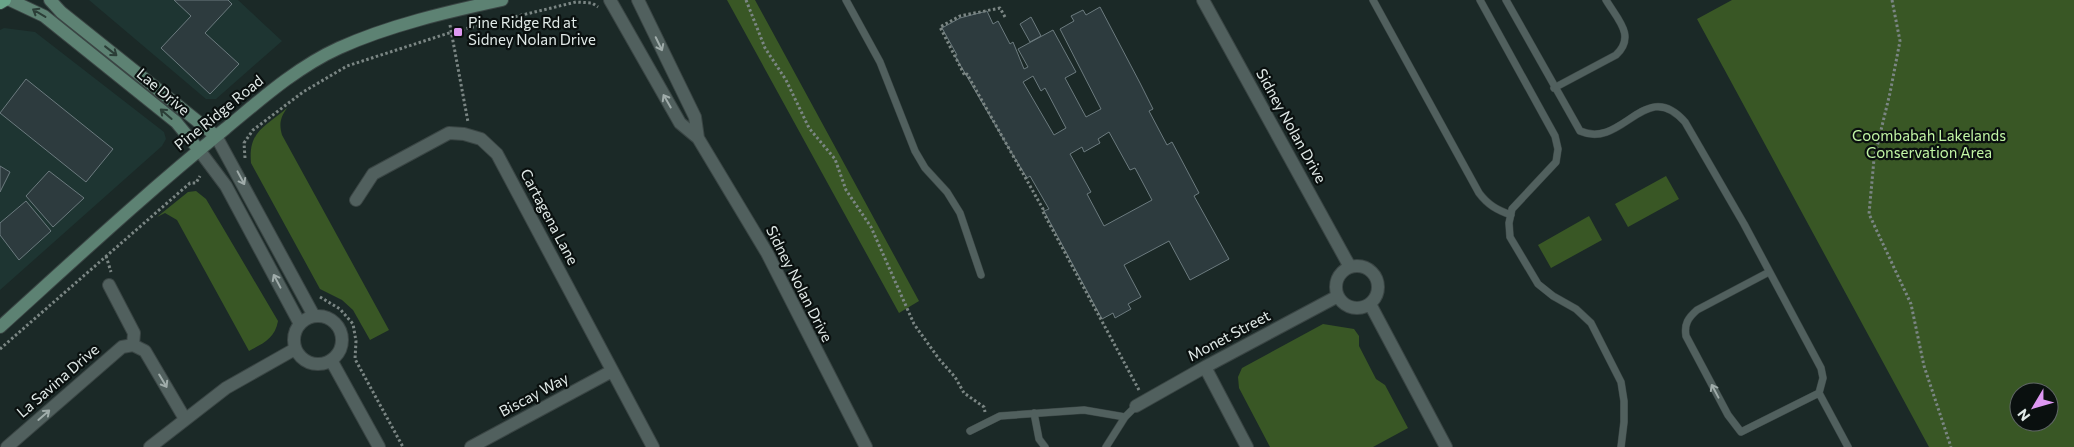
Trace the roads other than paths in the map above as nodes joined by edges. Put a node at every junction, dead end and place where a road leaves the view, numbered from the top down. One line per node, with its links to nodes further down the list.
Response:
1 (5, 0): 13 (main road)
2 (10, 0): 17 (street, Lae Drive, one-way to 2)
3 (50, 0): 15 (street, Lae Drive, one-way to 15)
4 (502, 0): 15 (street, Pine Ridge Road)
5 (610, 0): 16 (street, Sidney Nolan Drive, one-way to 5)
6 (638, 0): 16 (street, Sidney Nolan Drive, one-way to 16)
7 (846, 0): 22 (lane)
8 (1203, 0): 20 (street, Sidney Nolan Drive)
9 (1373, 0): 19 (lane)
10 (1480, 0): 19 (lane)
11 (1506, 0): 14 (lane)
12 (1606, 0): 14 (lane)
13 (0, 3)
14 (1554, 88): 21 (lane)
15 (216, 136): 17 (street, Pine Ridge Road); 26 (street, Lae Drive, one-way to 26)
16 (698, 138): 45 (street, Sidney Nolan Drive)
17 (199, 150): 27 (street, Lae Drive, one-way to 17); 28 (street, Pine Ridge Road)
18 (356, 200): 33 (street, Cartagena Lane)
19 (1511, 215): 50 (lane)
20 (1350, 267): 24 (street); 25 (street)
21 (1769, 272): 34 (lane); 34 (lane, one-way to 21)
22 (981, 275)
23 (109, 285): 29 (street)
24 (1338, 296): 25 (street); 32 (street, Monet Street)
25 (1370, 304): 49 (street)
26 (314, 316): 27 (street); 31 (street)
27 (300, 324): 30 (street)
28 (0, 326)
29 (133, 345): 38 (street, one-way to 38); 40 (street, La Savina Drive, one-way to 29)
30 (296, 349): 31 (street); 38 (street)
31 (331, 360): 42 (street)
32 (1205, 367): 35 (street, Monet Street); 48 (street)
33 (612, 371): 43 (street, Biscay Way); 44 (street, Cartagena Lane)
34 (1819, 393): 51 (lane)
35 (1140, 404): 37 (lane)
36 (1034, 413): 37 (lane); 39 (lane); 46 (lane)
37 (1125, 417): 47 (lane)
38 (185, 419): 41 (street)
39 (970, 431)
40 (8, 447)
41 (150, 447)
42 (379, 447)
43 (471, 447)
44 (653, 447)
45 (866, 447)
46 (1045, 447)
47 (1106, 447)
48 (1247, 447)
49 (1446, 447)
50 (1620, 447)
51 (1848, 447)

